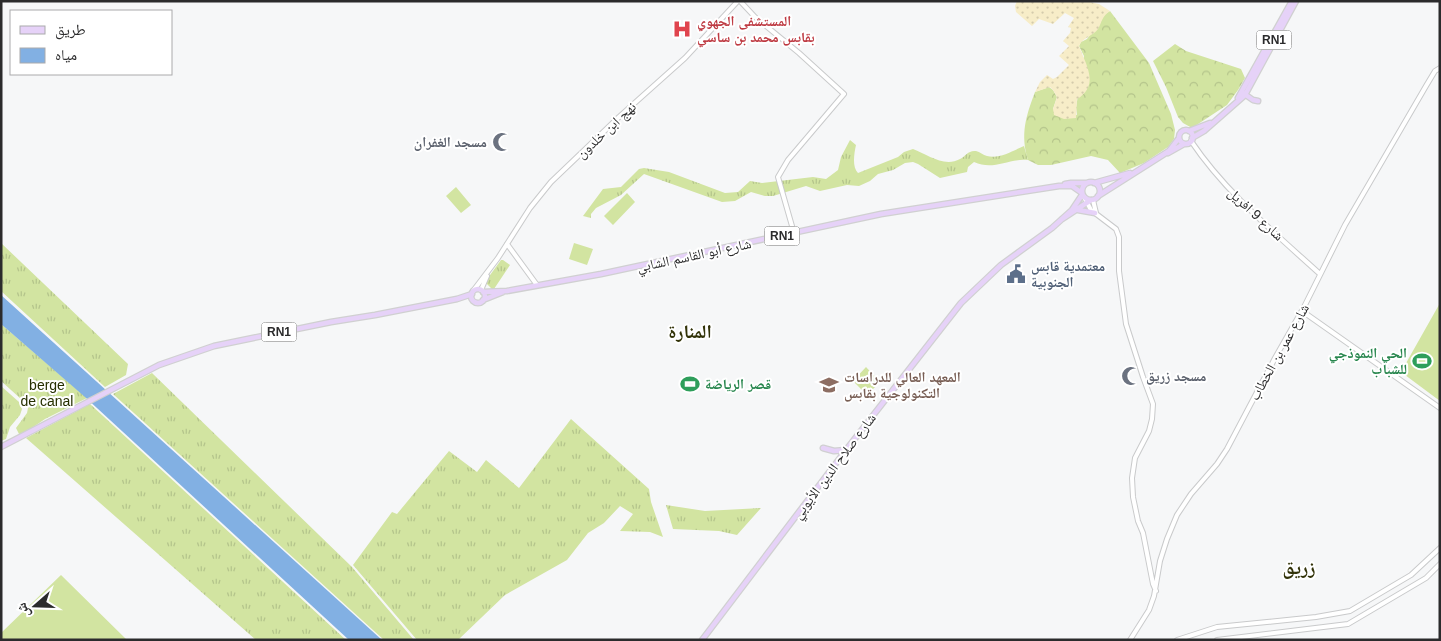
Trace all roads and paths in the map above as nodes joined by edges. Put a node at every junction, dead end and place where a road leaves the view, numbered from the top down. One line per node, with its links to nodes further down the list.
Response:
1 (1292, 1): 5 (main road, RN1)
2 (1296, 1): 5 (main road, RN1)
3 (742, 2): 25 (street); 26 (street, نهج ابن خلدون)
4 (1440, 68): 28 (street, شارع عمر بن الخطاب)
5 (1243, 94): 6 (main road, RN1)
6 (1215, 120): 7 (main road, RN1); 9 (main road, RN1)
7 (1189, 131): 8 (main road, RN1); 9 (main road)
8 (1179, 138): 9 (main road); 10 (main road, RN1)
9 (1189, 142): 10 (main road, RN1); 28 (street, شارع 9 افريل)
10 (1164, 154): 11 (main road, RN1)
11 (1141, 169): 12 (main road, RN1); 13 (main road, RN1)
12 (1113, 178): 13 (main road); 15 (main road, RN1)
13 (1125, 178): 18 (main road, RN1)
14 (1087, 183): 15 (main road, RN1); 16 (main road, شارع أبو القاسم الشابي / RN1); 17 (main road)
15 (1094, 183): 18 (main road)
16 (1059, 186): 17 (main road, شارع أبو القاسم الشابي / RN1); 25 (main road, شارع أبو القاسم الشابي / RN1)
17 (1083, 195): 19 (main road, RN1); 20 (street); 24 (main road, شارع صلاح الدين الأيوبي)
18 (1098, 196): 19 (main road, RN1)
19 (1092, 200): 20 (main road, شارع صلاح الدين الأيوبي); 23 (street)
20 (1086, 203): 21 (main road, شارع صلاح الدين الأيوبي); 22 (street)
21 (1077, 210): 22 (main road); 24 (main road, شارع صلاح الدين الأيوبي)
22 (1094, 213): 23 (street)
23 (1100, 217): 43 (street)
24 (1061, 220): 40 (main road, شارع صلاح الدين الأيوبي)
25 (794, 233): 29 (main road, شارع أبو القاسم الشابي / RN1)
26 (507, 244): 27 (street, نهج ابن خلدون); 29 (street)
27 (489, 271): 30 (street); 32 (street)
28 (1320, 274): 36 (street, شارع عمر بن الخطاب)
29 (537, 285): 31 (main road, شارع أبو القاسم الشابي / RN1)
30 (482, 291): 31 (main road, شارع أبو القاسم الشابي / RN1); 32 (main road, RN1); 35 (main road)
31 (507, 291): 35 (main road, شارع أبو القاسم الشابي / RN1)
32 (472, 293): 33 (main road, RN1); 34 (main road)
33 (457, 299): 34 (main road, RN1); 38 (main road, RN1)
34 (472, 300): 35 (main road, RN1)
35 (483, 300)
36 (1302, 311): 37 (street); 43 (street, شارع عمر بن الخطاب)
37 (1440, 408)
38 (1, 446)
39 (823, 448): 40 (main road)
40 (846, 450): 44 (main road, شارع صلاح الدين الأيوبي)
41 (1440, 548): 46 (street)
42 (1440, 564): 47 (street)
43 (1156, 591): 45 (street, شارع عمر بن الخطاب)
44 (702, 640)
45 (1130, 640)
46 (1177, 640)
47 (1218, 640)

